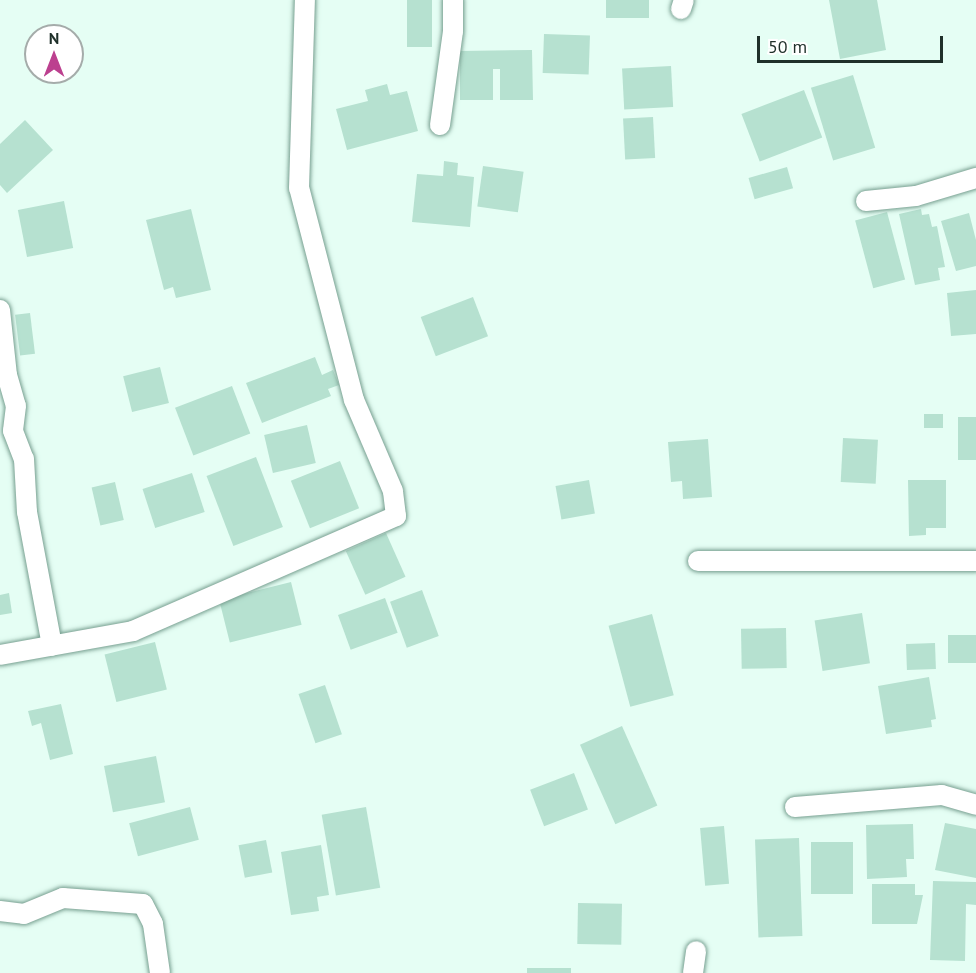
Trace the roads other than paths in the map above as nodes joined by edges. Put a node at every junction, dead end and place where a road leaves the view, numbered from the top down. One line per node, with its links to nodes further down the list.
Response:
1 (305, 0): 9 (street)
2 (453, 0): 3 (street)
3 (440, 125)
4 (976, 178): 5 (street)
5 (866, 201)
6 (0, 310): 9 (street)
7 (698, 561): 8 (street)
8 (976, 561)
9 (52, 646): 10 (street)
10 (0, 656)
11 (976, 805): 12 (street)
12 (795, 807)
13 (0, 911): 15 (street)
14 (696, 951): 16 (street)
15 (160, 973)
16 (693, 973)

